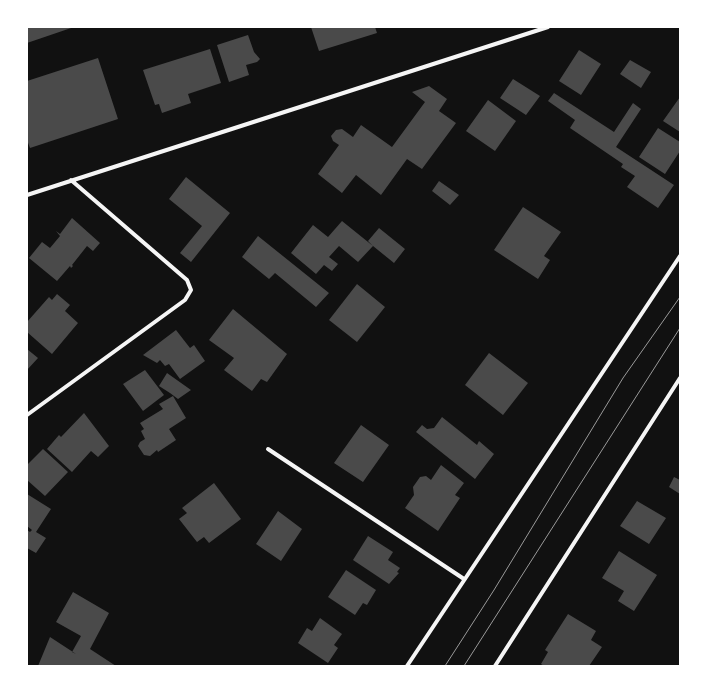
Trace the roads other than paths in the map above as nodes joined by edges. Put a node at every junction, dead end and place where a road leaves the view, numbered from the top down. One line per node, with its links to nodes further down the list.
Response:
1 (548, 27): 2 (street)
2 (71, 180): 3 (street); 6 (street)
3 (27, 195)
4 (680, 256): 8 (street)
5 (680, 378): 10 (street)
6 (27, 415)
7 (268, 449): 8 (street)
8 (464, 579): 9 (street)
9 (407, 666)
10 (495, 666)

